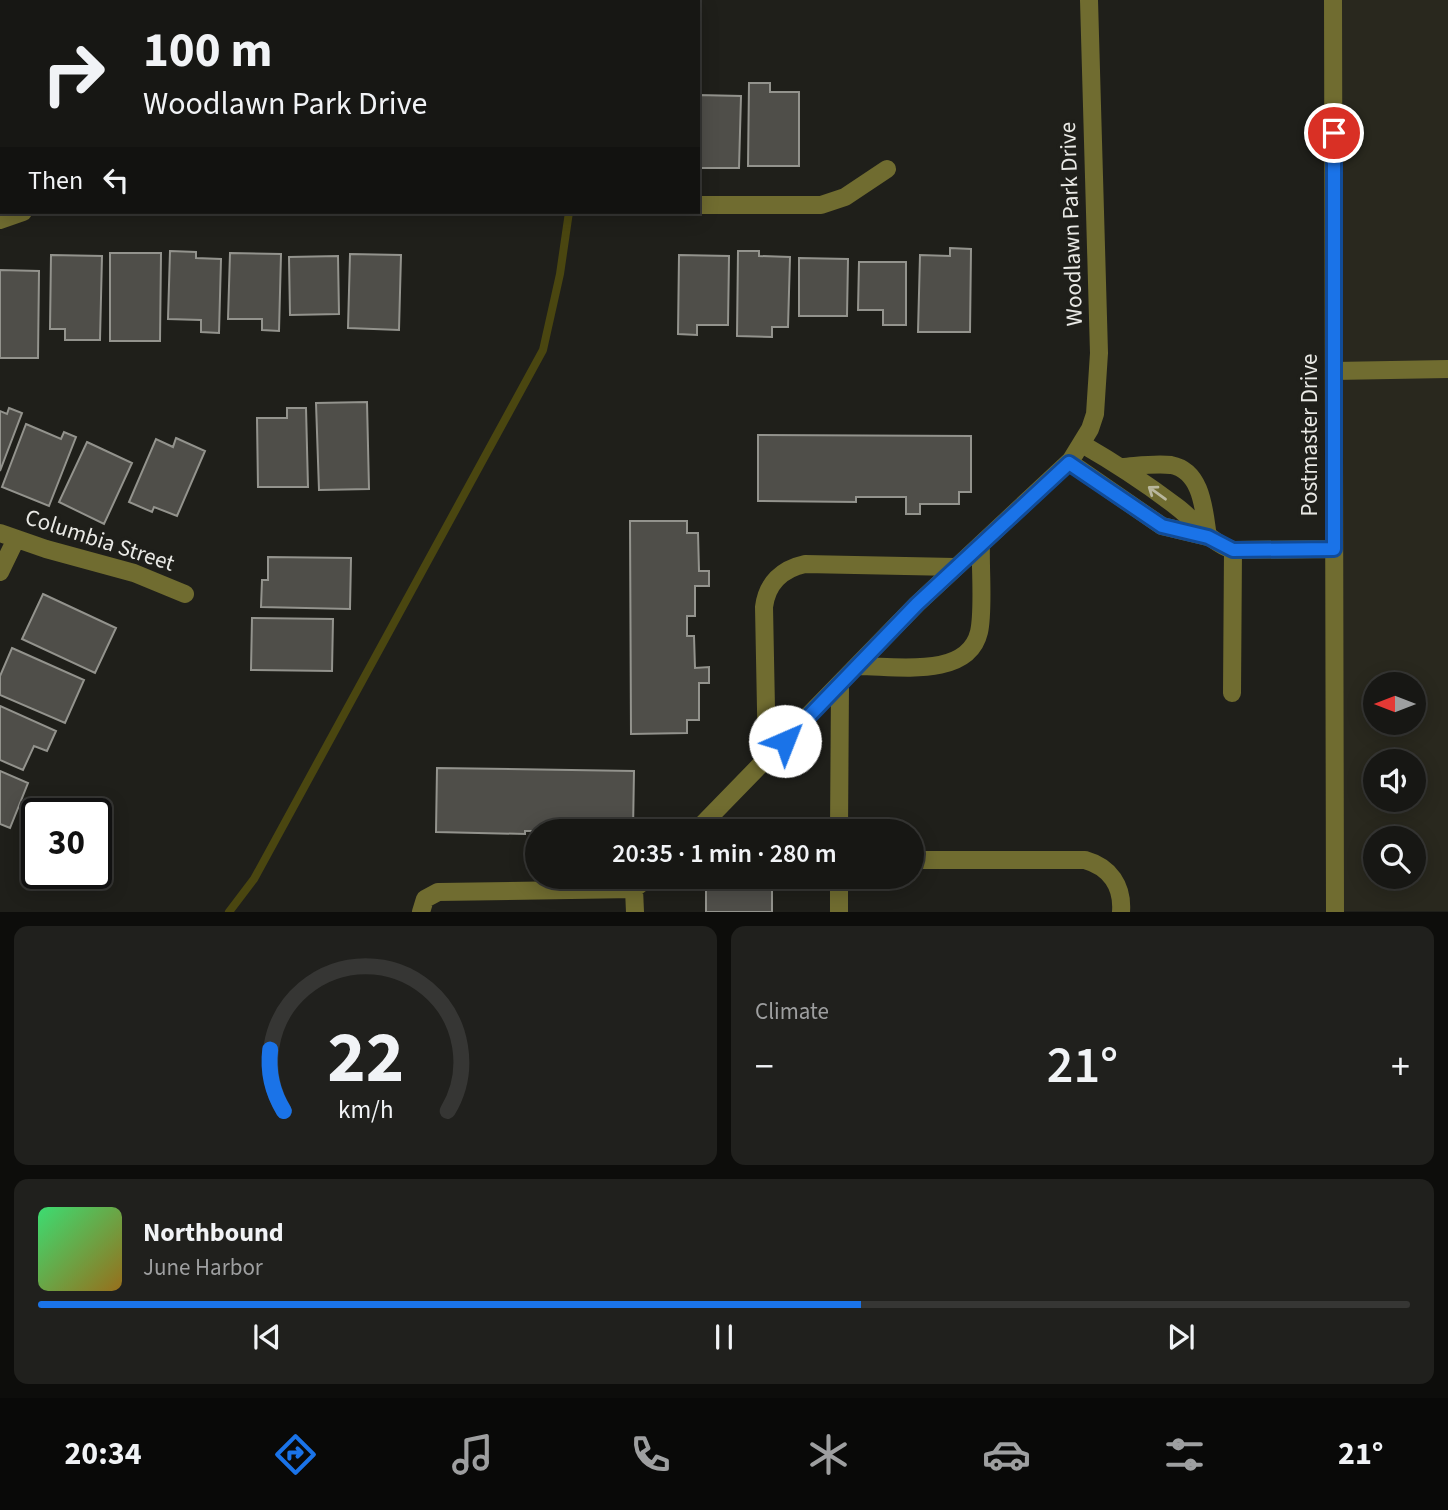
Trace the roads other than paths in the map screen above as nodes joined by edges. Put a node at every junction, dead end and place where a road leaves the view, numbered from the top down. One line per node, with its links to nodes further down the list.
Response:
1 (1089, 0): 9 (street, Woodlawn Park Drive)
2 (1334, 0): 8 (street, Postmaster Drive)
3 (887, 169): 4 (street)
4 (700, 205)
5 (17, 214): 6 (street)
6 (0, 220)
7 (1448, 369): 8 (street)
8 (1334, 372): 15 (street, Postmaster Drive)
9 (1082, 444): 10 (street, Woodlawn Park Drive); 11 (street)
10 (1069, 463): 13 (street); 14 (street, Woodlawn Park Drive)
11 (1122, 467): 13 (street, one-way to 11); 13 (street)
12 (8, 536): 18 (street); 19 (street, Columbia Street)
13 (1208, 537): 16 (street)
14 (981, 545): 17 (street, Woodlawn Park Drive); 20 (street)
15 (1334, 549): 16 (street); 33 (street, Postmaster Drive)
16 (1233, 550): 22 (street)
17 (956, 567): 20 (street, Woodlawn Park Drive); 23 (street)
18 (0, 572)
19 (185, 594)
20 (859, 666): 21 (street, Woodlawn Park Drive)
21 (840, 685): 23 (street, Woodlawn Park Drive); 25 (street)
22 (1232, 693)
23 (767, 760): 24 (street, Woodlawn Park Drive)
24 (708, 819)
25 (839, 819)
26 (924, 860): 32 (street)
27 (839, 889): 31 (street)
28 (634, 890): 29 (street); 30 (street)
29 (421, 912)
30 (635, 912)
31 (839, 912)
32 (1121, 912)
33 (1335, 912)

